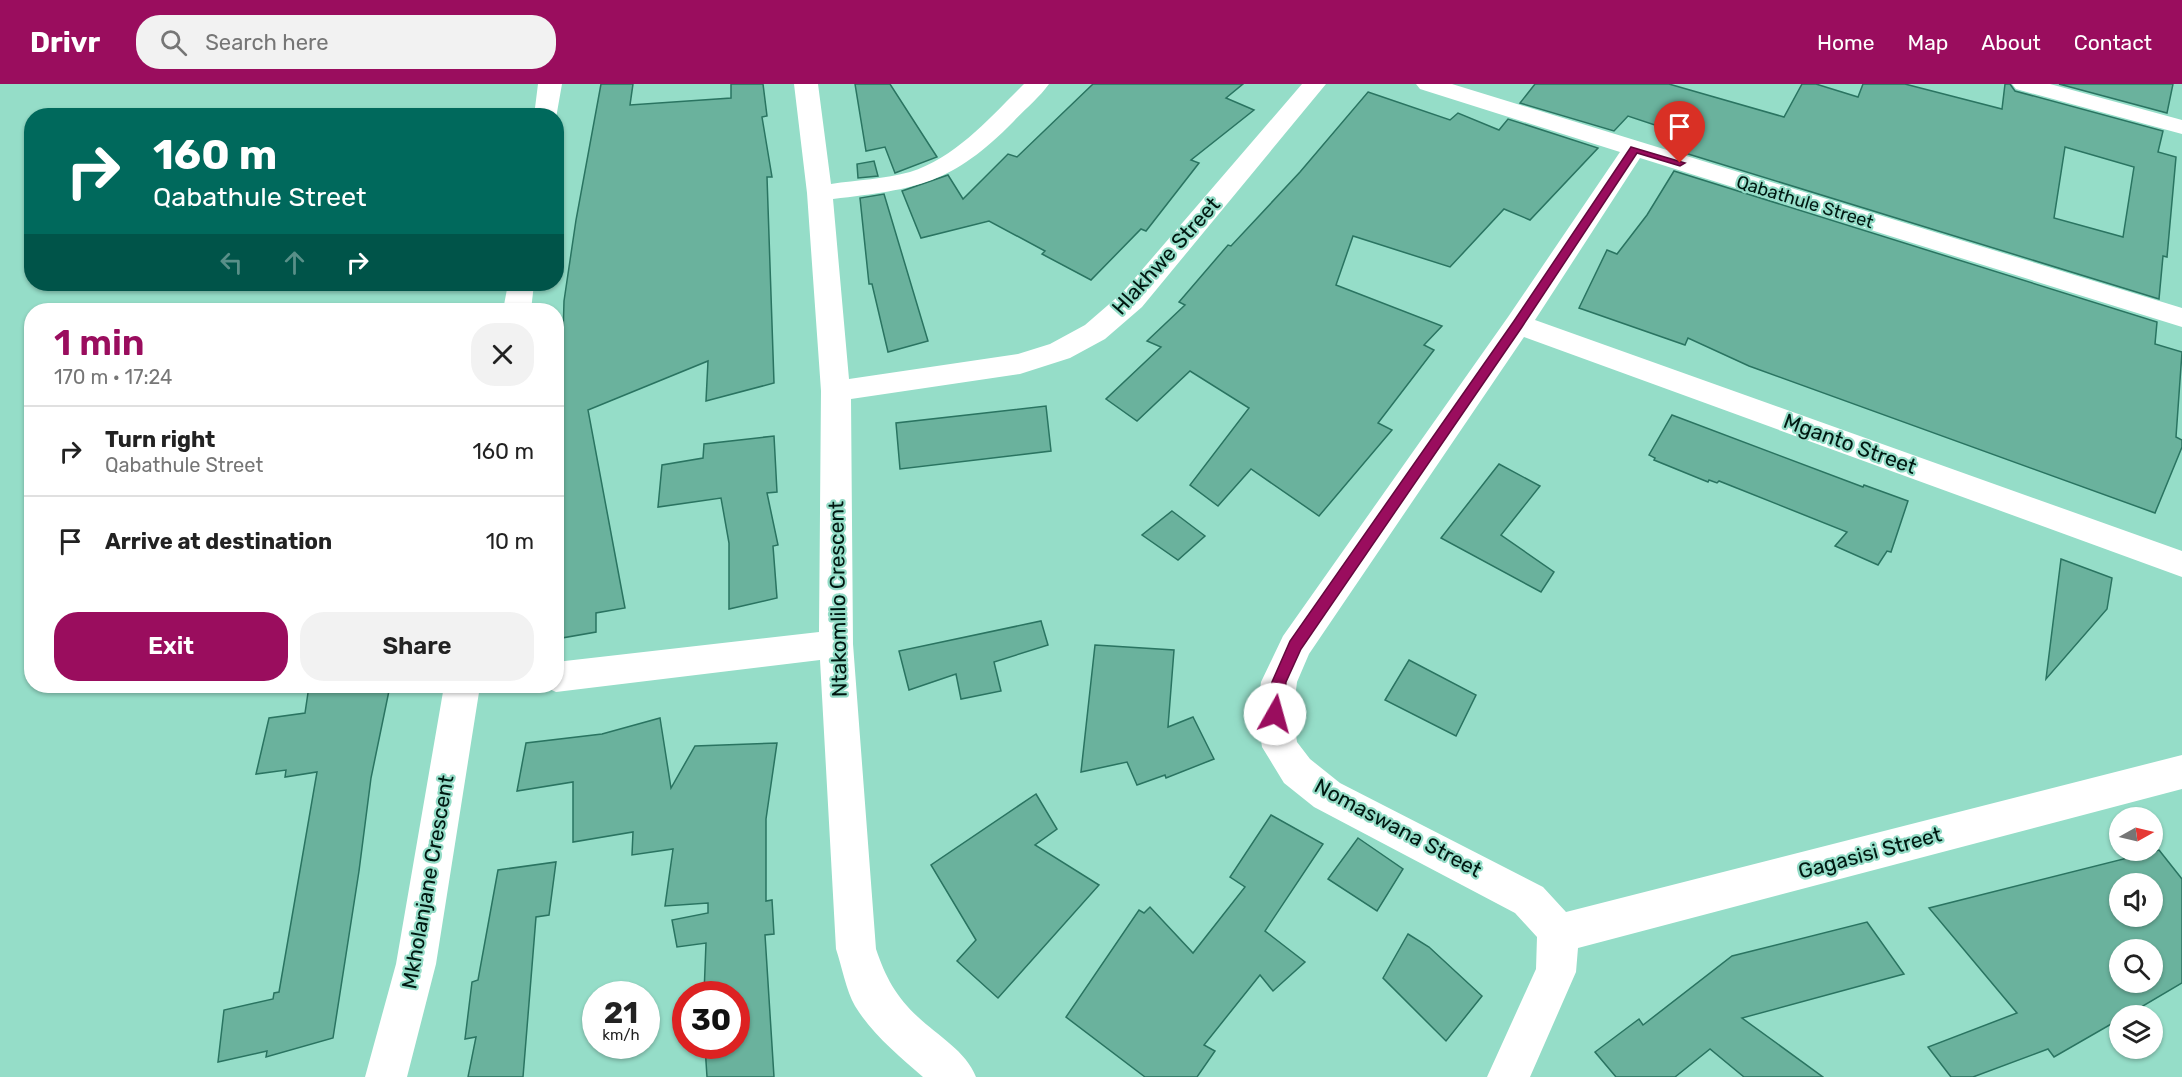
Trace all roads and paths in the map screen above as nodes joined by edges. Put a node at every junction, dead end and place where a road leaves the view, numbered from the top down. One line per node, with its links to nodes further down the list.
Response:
1 (550, 84): 7 (street)
2 (806, 84): 10 (street, Ntakomlilo Crescent)
3 (1037, 84): 10 (street)
4 (1314, 84): 13 (street, Hlakhwe Street)
5 (1428, 84): 9 (street, Qabathule Street)
6 (2024, 84): 8 (street)
7 (547, 108)
8 (2182, 127)
9 (1634, 149): 11 (street, Qabathule Street); 12 (street, Nomaswana Street)
10 (820, 193): 13 (street, Ntakomlilo Crescent)
11 (2182, 318)
12 (1518, 324): 14 (street, Mganto Street); 19 (street, Nomaswana Street)
13 (836, 391): 15 (street, Ntakomlilo Crescent)
14 (2182, 564)
15 (836, 644): 16 (street); 21 (street, Ntakomlilo Crescent)
16 (564, 676)
17 (469, 693): 20 (street, Mkholanjane Crescent)
18 (2182, 772): 19 (street, Gagasisi Street)
19 (1558, 934): 22 (street)
20 (386, 1077)
21 (955, 1077)
22 (1508, 1077)

